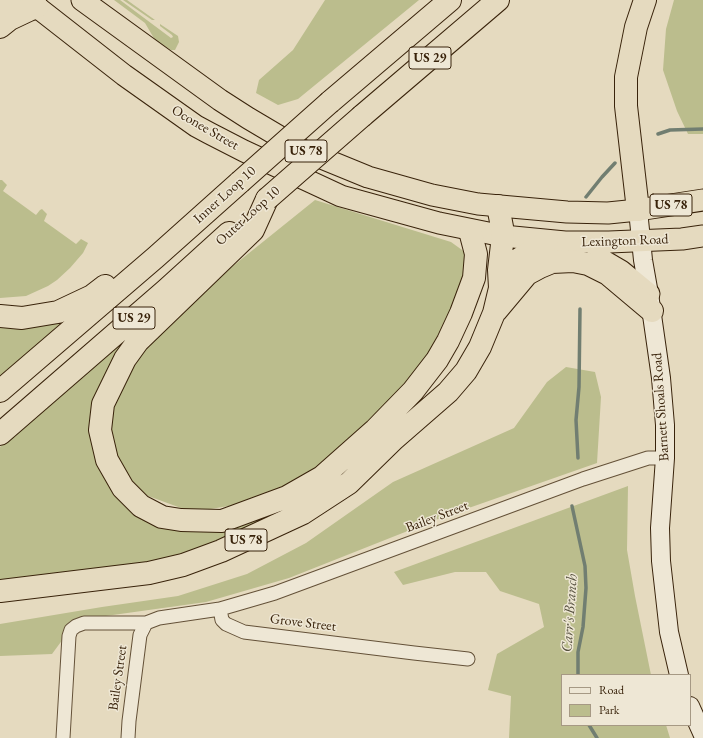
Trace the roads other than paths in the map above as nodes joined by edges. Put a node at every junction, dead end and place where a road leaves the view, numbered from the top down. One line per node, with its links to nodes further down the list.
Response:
1 (10, 0): 7 (highway)
2 (82, 0): 11 (highway, US 78)
3 (450, 0): 18 (highway, Inner Loop 10 / US 29, bridge)
4 (498, 0): 9 (highway, Outer Loop 10 / US 29, bridge)
5 (645, 0): 12 (highway)
6 (33, 4): 8 (highway); 13 (highway, Oconee Street)
7 (0, 14)
8 (0, 27)
9 (267, 199): 13 (highway); 24 (highway, Outer Loop 10 / US 29)
10 (703, 200): 12 (highway, Lexington Road / US 78)
11 (498, 206): 12 (highway, Lexington Road / US 78); 14 (highway)
12 (638, 210): 17 (main road, Barnett Shoals Road)
13 (470, 230): 14 (highway, Oconee Street)
14 (503, 236): 16 (highway, Oconee Street); 19 (highway)
15 (703, 236): 17 (highway, Lexington Road)
16 (556, 241): 17 (highway, Lexington Road); 19 (highway, US 78); 20 (highway)
17 (641, 241): 20 (main road, Barnett Shoals Road)
18 (156, 257): 22 (highway); 23 (highway, Inner Loop 10 / US 29)
19 (500, 288): 21 (highway, US 78)
20 (650, 302): 21 (highway); 25 (main road, Barnett Shoals Road)
21 (494, 313): 26 (highway, US 78)
22 (0, 316)
23 (0, 391)
24 (0, 434)
25 (665, 458): 27 (street, Bailey Street); 30 (main road, Barnett Shoals Road)
26 (0, 591)
27 (220, 609): 28 (street); 29 (street, Grove Street)
28 (146, 623): 33 (street); 34 (street, Bailey Street)
29 (468, 659)
30 (679, 674)
31 (691, 708): 32 (main road)
32 (703, 736)
33 (63, 738)
34 (128, 738)

